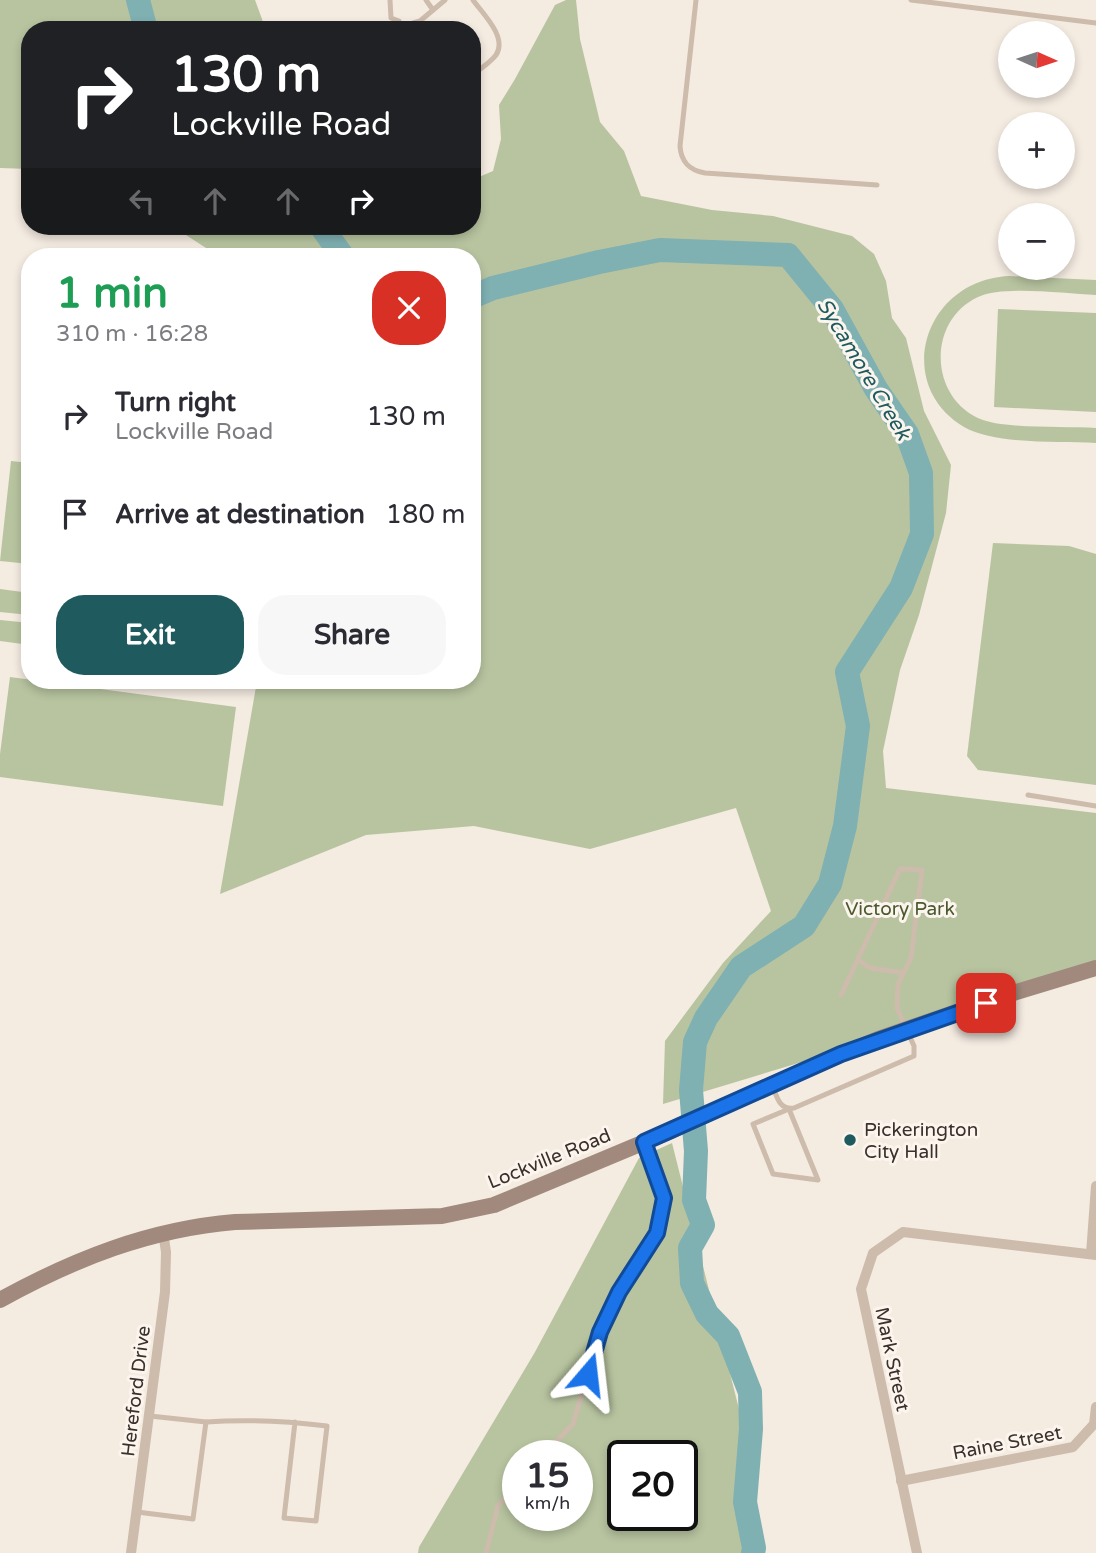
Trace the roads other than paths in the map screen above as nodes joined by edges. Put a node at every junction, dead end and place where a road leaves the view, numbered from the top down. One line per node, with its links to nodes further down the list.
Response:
1 (390, 0): 8 (lane)
2 (426, 0): 7 (lane)
3 (445, 0): 7 (lane)
4 (473, 0): 11 (lane)
5 (696, 0): 12 (lane)
6 (911, 0): 10 (lane)
7 (433, 10): 9 (lane)
8 (399, 21)
9 (420, 21)
10 (1096, 23)
11 (481, 68)
12 (877, 186)
13 (1028, 795): 14 (lane)
14 (1096, 806)
15 (858, 960): 17 (lane); 17 (lane); 18 (lane)
16 (1096, 968): 19 (main road, Lockville Road)
17 (904, 973): 19 (lane)
18 (841, 995)
19 (908, 1029): 20 (main road, Lockville Road); 21 (lane)
20 (772, 1084): 21 (lane); 22 (main road, Lockville Road)
21 (789, 1109): 21 (lane)
22 (644, 1142): 24 (main road, Lockville Road); 31 (lane)
23 (1096, 1186): 25 (street)
24 (163, 1232): 26 (main road, Lockville Road); 28 (street, Hereford Drive)
25 (1093, 1255): 32 (street, Mark Street)
26 (0, 1300)
27 (1096, 1407): 32 (street, Raine Street)
28 (150, 1416): 30 (lane); 34 (street, Hereford Drive)
29 (295, 1422): 29 (lane); 30 (lane)
30 (206, 1423): 34 (lane)
31 (558, 1440)
32 (901, 1481): 37 (street, Mark Street)
33 (502, 1502): 36 (lane)
34 (137, 1512): 35 (street, Hereford Drive)
35 (131, 1553)
36 (486, 1553)
37 (917, 1553)

